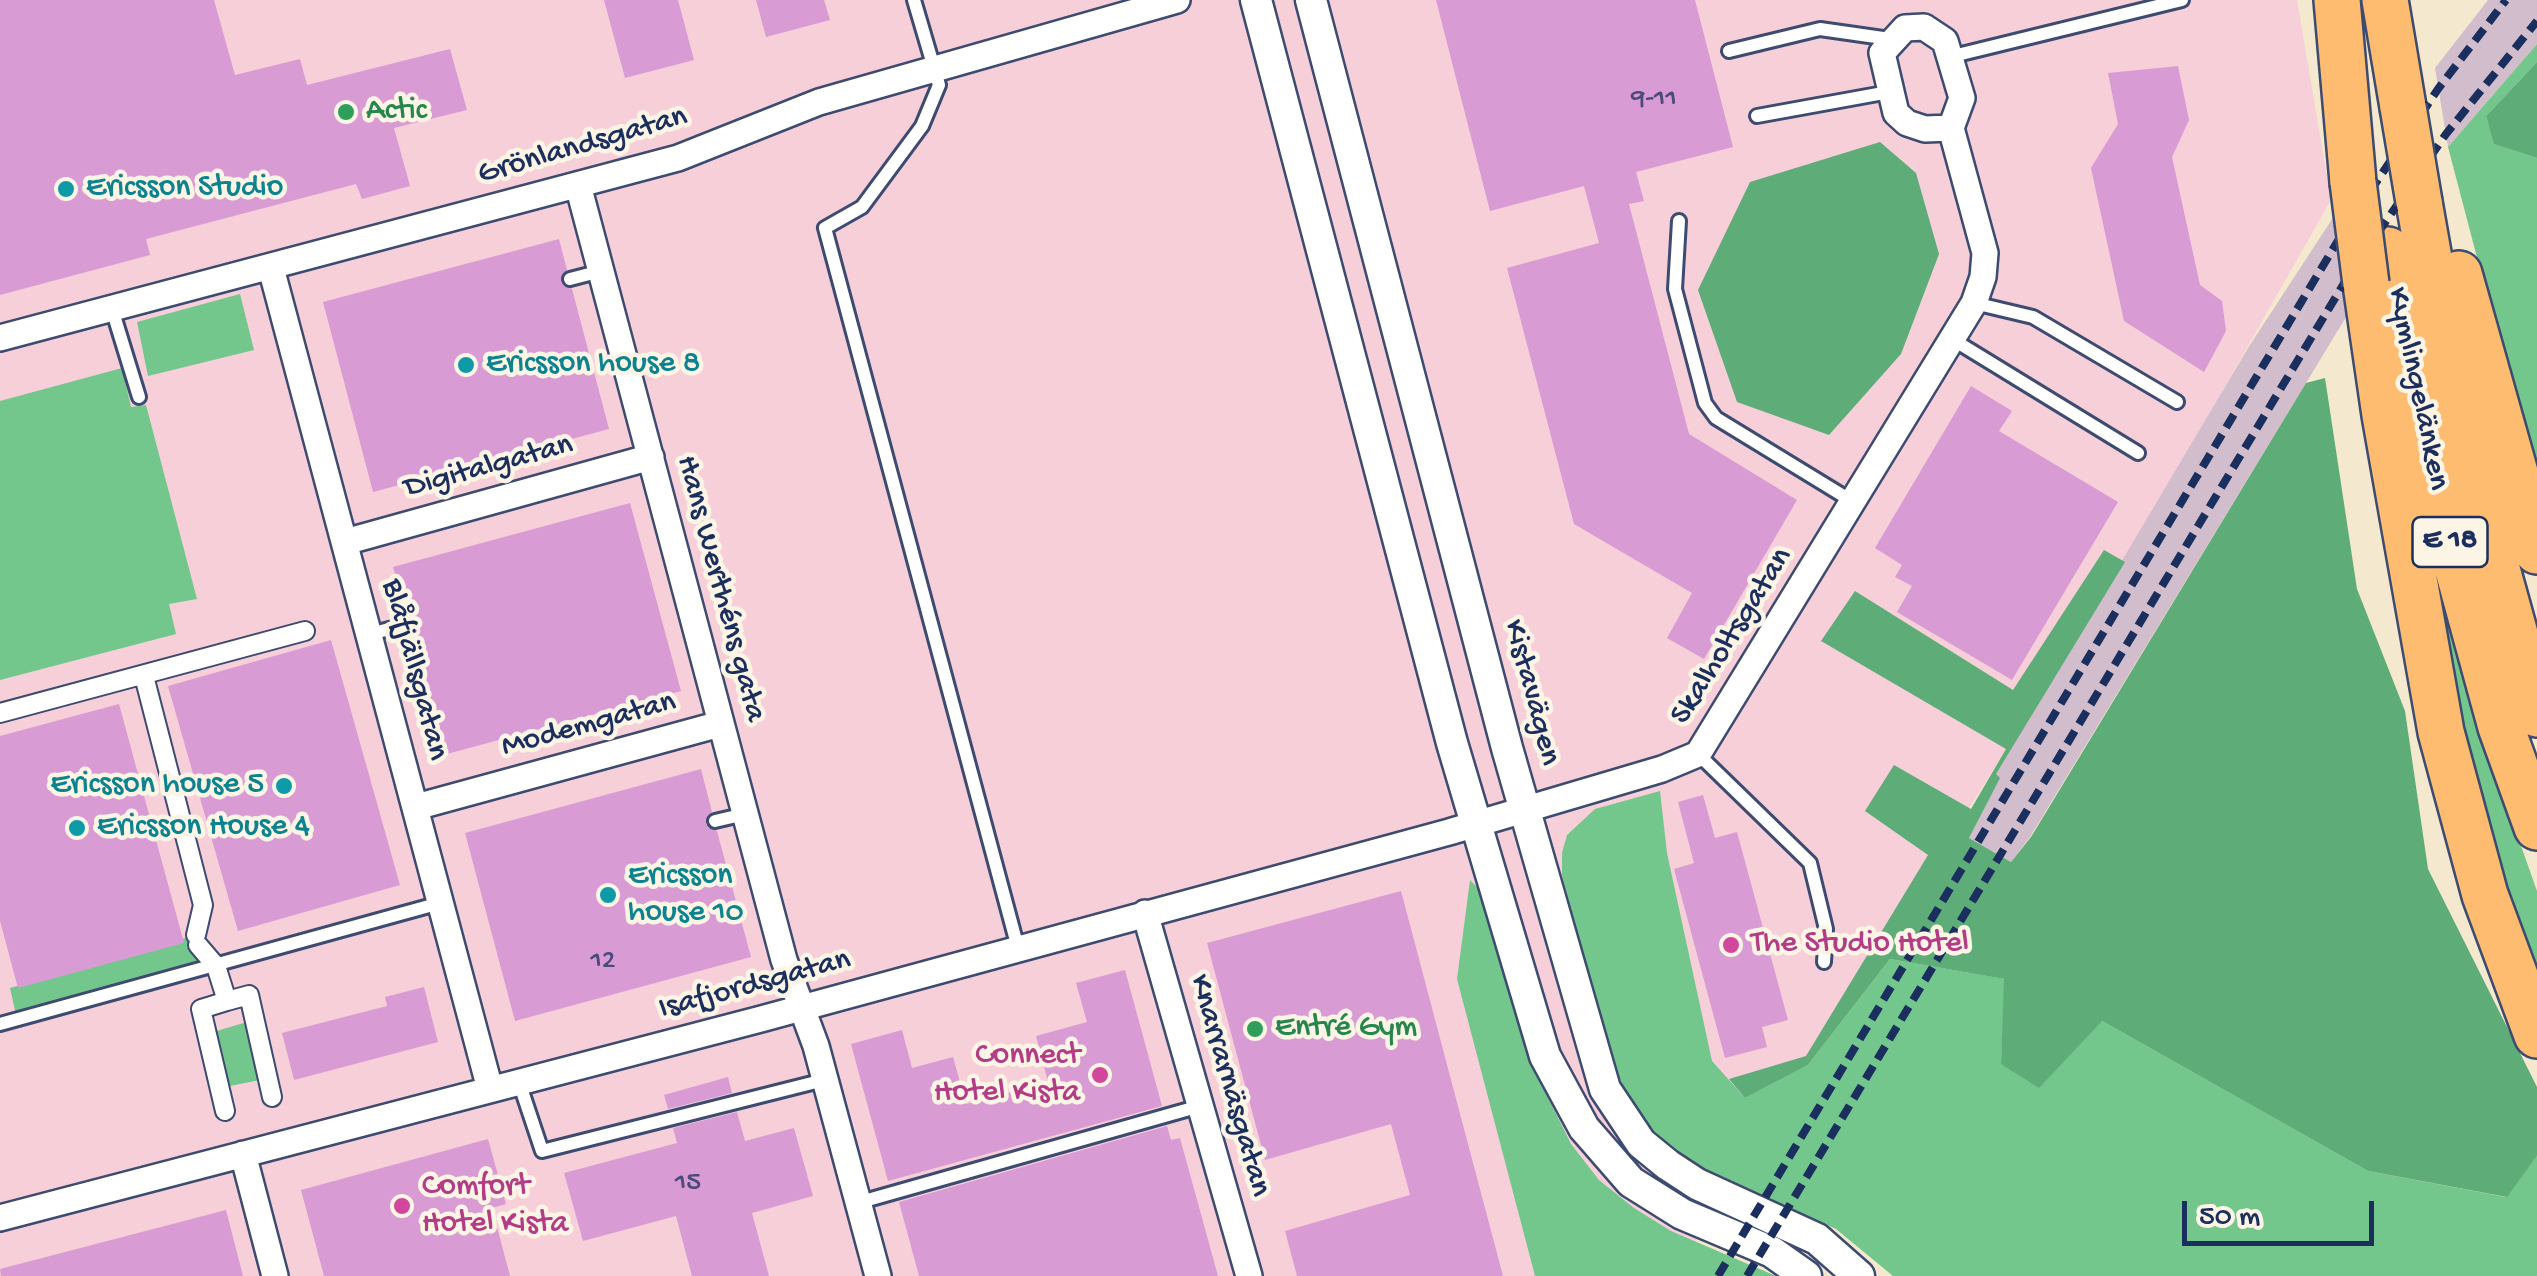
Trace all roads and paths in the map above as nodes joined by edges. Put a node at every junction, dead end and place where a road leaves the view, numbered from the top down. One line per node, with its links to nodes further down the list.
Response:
1 (914, 0): 12 (lane)
2 (1177, 0): 12 (street, Grönlandsgatan)
3 (1256, 0): 24 (street)
4 (1311, 0): 20 (street, Kistavägen)
5 (2182, 0): 11 (lane)
6 (2337, 0): 16 (highway)
7 (2346, 0): 16 (highway, Kymlingelänken / E 18)
8 (2385, 0): 18 (highway, Kymlingelänken / E 18, bridge)
9 (1890, 38): 10 (lane); 11 (street); 13 (street)
10 (1729, 51)
11 (1949, 56): 15 (street, Skalholtsgatan)
12 (931, 66): 17 (street, Grönlandsgatan); 55 (lane)
13 (1889, 92): 14 (lane); 15 (street)
14 (1758, 116)
15 (1951, 128): 26 (street, Skalholtsgatan)
16 (2362, 168): 21 (highway, Kymlingelänken / E 18)
17 (578, 185): 22 (street, Grönlandsgatan); 23 (street, Hans Werthéns gata)
18 (2427, 189): 38 (highway); 44 (highway, Kymlingelänken / E 18)
19 (1678, 221): 34 (lane)
20 (1380, 264): 24 (street); 35 (street, Kistavägen)
21 (2377, 267): 52 (highway, Kymlingelänken / E 18); 61 (highway)
22 (270, 268): 27 (street, Grönlandsgatan); 36 (street, Blåfjällsgatan)
23 (601, 271): 25 (lane); 33 (street, Hans Werthéns gata)
24 (1330, 277): 37 (street)
25 (570, 280)
26 (1974, 303): 29 (street, Skalholtsgatan); 31 (lane)
27 (112, 309): 28 (street, Grönlandsgatan); 30 (lane)
28 (0, 338)
29 (1952, 339): 32 (lane); 34 (street, Skalholtsgatan)
30 (139, 396)
31 (2177, 402)
32 (2138, 453)
33 (651, 458): 36 (street, Digitalgatan); 45 (street, Hans Werthéns gata)
34 (1854, 503): 46 (street, Skalholtsgatan)
35 (1450, 532): 37 (street); 48 (street, Kistavägen)
36 (345, 542): 41 (street, Blåfjällsgatan)
37 (1399, 544): 51 (street)
38 (2537, 551)
39 (408, 624): 41 (lane)
40 (306, 631): 42 (street)
41 (370, 634): 47 (street, Blåfjällsgatan)
42 (144, 676): 43 (street); 57 (street)
43 (0, 713)
44 (2537, 714)
45 (720, 724): 47 (street, Modemgatan); 49 (street, Hans Werthéns gata)
46 (1698, 754): 48 (street, Skalholtsgatan); 56 (lane)
47 (416, 807): 53 (street, Blåfjällsgatan)
48 (1525, 808): 51 (street, Isafjordsgatan); 71 (street, Kistavägen)
49 (745, 814): 50 (lane); 59 (street, Hans Werthéns gata)
50 (714, 821)
51 (1476, 823): 54 (street, Isafjordsgatan); 75 (street)
52 (2537, 828)
53 (440, 902): 57 (lane); 64 (street, Blåfjällsgatan)
54 (1146, 913): 55 (street, Isafjordsgatan); 66 (street, Knarrarnäsgatan)
55 (1018, 948): 59 (street, Isafjordsgatan)
56 (1824, 962)
57 (216, 966): 58 (street); 60 (lane)
58 (226, 1001): 65 (street); 67 (street)
59 (803, 1008): 62 (street); 63 (street, Isafjordsgatan)
60 (0, 1024)
61 (2537, 1035)
62 (824, 1080): 63 (lane); 69 (street)
63 (519, 1082): 64 (street, Isafjordsgatan)
64 (490, 1089): 68 (street, Isafjordsgatan)
65 (272, 1098)
66 (1200, 1106): 69 (lane); 74 (street, Knarrarnäsgatan)
67 (225, 1111)
68 (243, 1154): 70 (street, Isafjordsgatan); 72 (street)
69 (857, 1203): 73 (street)
70 (0, 1218)
71 (1859, 1273)
72 (275, 1276)
73 (878, 1276)
74 (1248, 1276)
75 (1806, 1276)

